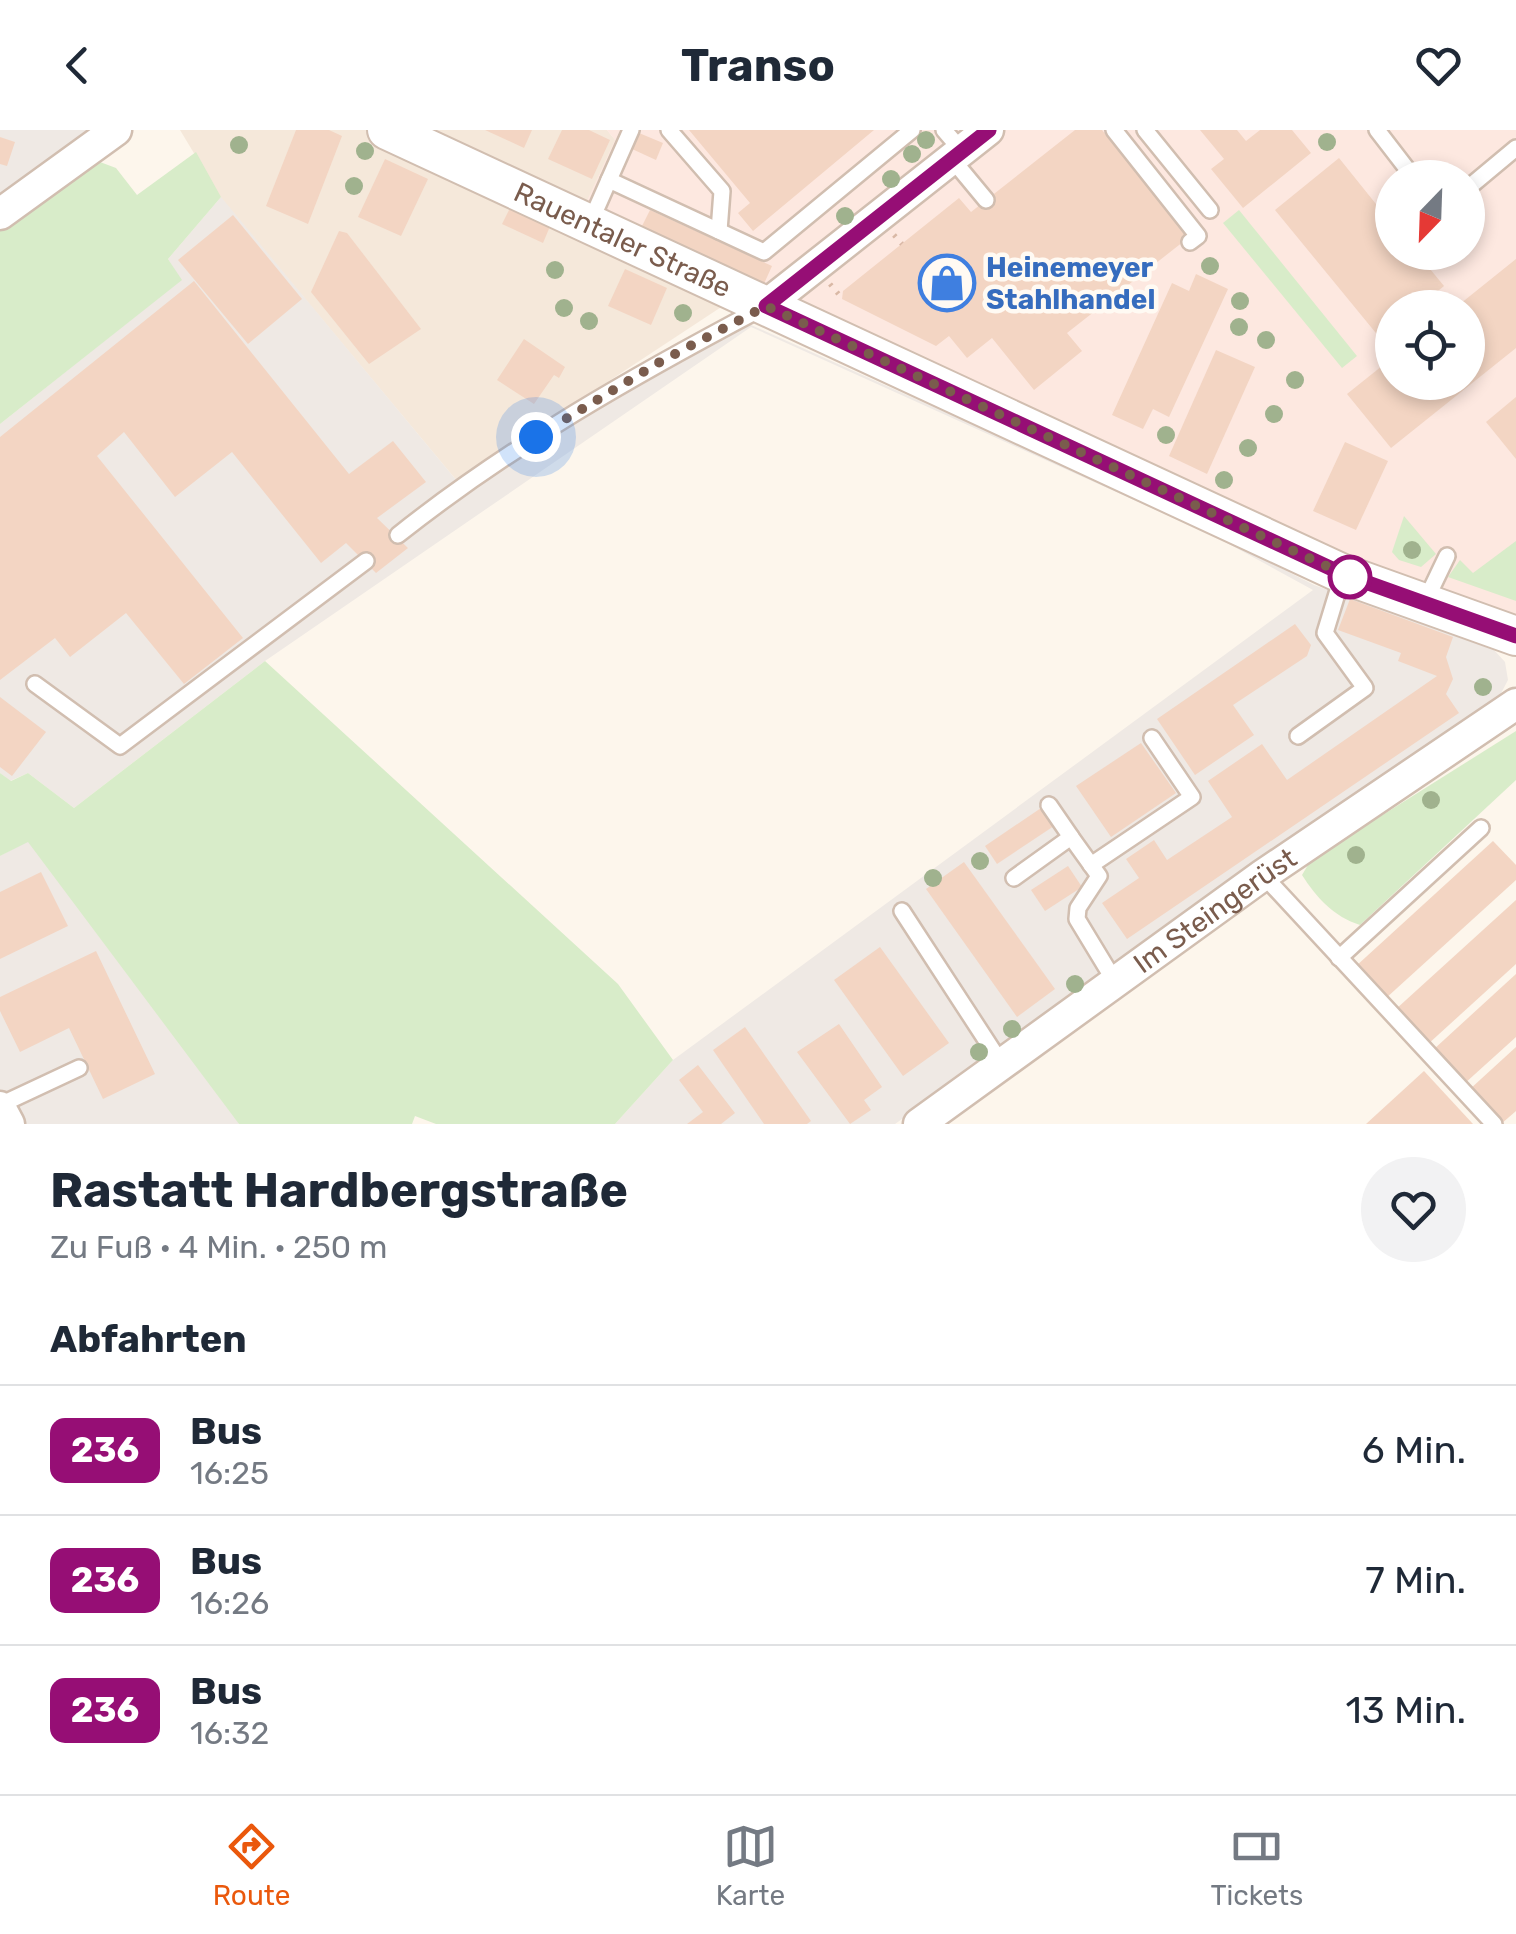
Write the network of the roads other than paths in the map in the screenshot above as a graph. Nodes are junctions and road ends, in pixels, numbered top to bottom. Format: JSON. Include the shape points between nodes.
{"nodes":[{"id":1,"x":116,"y":130,"type":"edge"},
{"id":2,"x":387,"y":130,"type":"edge"},
{"id":3,"x":631,"y":130,"type":"edge"},
{"id":4,"x":669,"y":130,"type":"edge"},
{"id":5,"x":912,"y":130,"type":"edge"},
{"id":6,"x":988,"y":130,"type":"edge"},
{"id":7,"x":1114,"y":130,"type":"edge"},
{"id":8,"x":1145,"y":130,"type":"edge"},
{"id":9,"x":1377,"y":130,"type":"edge"},
{"id":10,"x":953,"y":146,"type":"edge"},
{"id":11,"x":1516,"y":148,"type":"edge"},
{"id":12,"x":1400,"y":160,"type":"edge"},
{"id":13,"x":1485,"y":174,"type":"edge"},
{"id":14,"x":609,"y":180,"type":"junction"},
{"id":15,"x":986,"y":200,"type":"dead end"},
{"id":16,"x":1210,"y":210,"type":"dead end"},
{"id":17,"x":0,"y":214,"type":"edge"},
{"id":18,"x":590,"y":224,"type":"junction"},
{"id":19,"x":718,"y":231,"type":"junction"},
{"id":20,"x":1190,"y":242,"type":"dead end"},
{"id":21,"x":763,"y":316,"type":"junction"},
{"id":22,"x":398,"y":536,"type":"dead end"},
{"id":23,"x":1447,"y":556,"type":"dead end"},
{"id":24,"x":366,"y":560,"type":"dead end"},
{"id":25,"x":1343,"y":574,"type":"junction"},
{"id":26,"x":1424,"y":604,"type":"junction"},
{"id":27,"x":1516,"y":636,"type":"edge"},
{"id":28,"x":35,"y":684,"type":"dead end"},
{"id":29,"x":1516,"y":704,"type":"edge"},
{"id":30,"x":1298,"y":736,"type":"dead end"},
{"id":31,"x":1152,"y":738,"type":"dead end"},
{"id":32,"x":1049,"y":805,"type":"dead end"},
{"id":33,"x":1481,"y":828,"type":"dead end"},
{"id":34,"x":1072,"y":837,"type":"junction"},
{"id":35,"x":1091,"y":865,"type":"junction"},
{"id":36,"x":1263,"y":875,"type":"junction"},
{"id":37,"x":1014,"y":878,"type":"dead end"},
{"id":38,"x":902,"y":911,"type":"dead end"},
{"id":39,"x":1340,"y":958,"type":"junction"},
{"id":40,"x":1114,"y":980,"type":"junction"},
{"id":41,"x":1001,"y":1063,"type":"junction"},
{"id":42,"x":78,"y":1068,"type":"dead end"},
{"id":43,"x":0,"y":1106,"type":"edge"},
{"id":44,"x":8,"y":1124,"type":"edge"},
{"id":45,"x":919,"y":1124,"type":"edge"},
{"id":46,"x":1494,"y":1124,"type":"edge"}],
"edges":[{"from":1,"to":17,"type":"street"},
{"from":2,"to":18,"type":"street","name":"Rauentaler Straße"},
{"from":3,"to":14,"type":"lane"},
{"from":4,"to":19,"type":"lane","via":[[722,191]]},
{"from":5,"to":19,"type":"lane","via":[[764,252]]},
{"from":6,"to":10,"type":"street"},
{"from":7,"to":20,"type":"lane","via":[[1198,236]]},
{"from":8,"to":16,"type":"lane"},
{"from":9,"to":12,"type":"lane"},
{"from":10,"to":15,"type":"lane"},
{"from":10,"to":21,"type":"street"},
{"from":11,"to":13,"type":"lane"},
{"from":14,"to":18,"type":"lane"},
{"from":14,"to":19,"type":"lane"},
{"from":18,"to":21,"type":"street","name":"Rauentaler Straße"},
{"from":21,"to":22,"type":"lane","via":[[658,363],[475,474]]},
{"from":21,"to":25,"type":"street","name":"Rauentaler Straße"},
{"from":23,"to":26,"type":"lane"},
{"from":24,"to":28,"type":"lane","via":[[120,746]]},
{"from":25,"to":26,"type":"street","name":"Rauentaler Straße"},
{"from":25,"to":30,"type":"lane","via":[[1325,633],[1365,688]]},
{"from":26,"to":27,"type":"street","name":"Rauentaler Straße"},
{"from":29,"to":36,"type":"street","name":"Im Steingerüst"},
{"from":31,"to":35,"type":"lane","via":[[1192,796]]},
{"from":32,"to":34,"type":"lane"},
{"from":33,"to":39,"type":"lane"},
{"from":34,"to":35,"type":"lane"},
{"from":34,"to":37,"type":"lane"},
{"from":35,"to":40,"type":"lane","via":[[1099,876],[1077,920]]},
{"from":36,"to":39,"type":"lane"},
{"from":36,"to":40,"type":"street","name":"Im Steingerüst"},
{"from":38,"to":41,"type":"lane"},
{"from":39,"to":46,"type":"lane"},
{"from":40,"to":41,"type":"street","name":"Im Steingerüst"},
{"from":41,"to":45,"type":"street","name":"Im Steingerüst"},
{"from":42,"to":43,"type":"lane"},
{"from":43,"to":44,"type":"street"}]}
